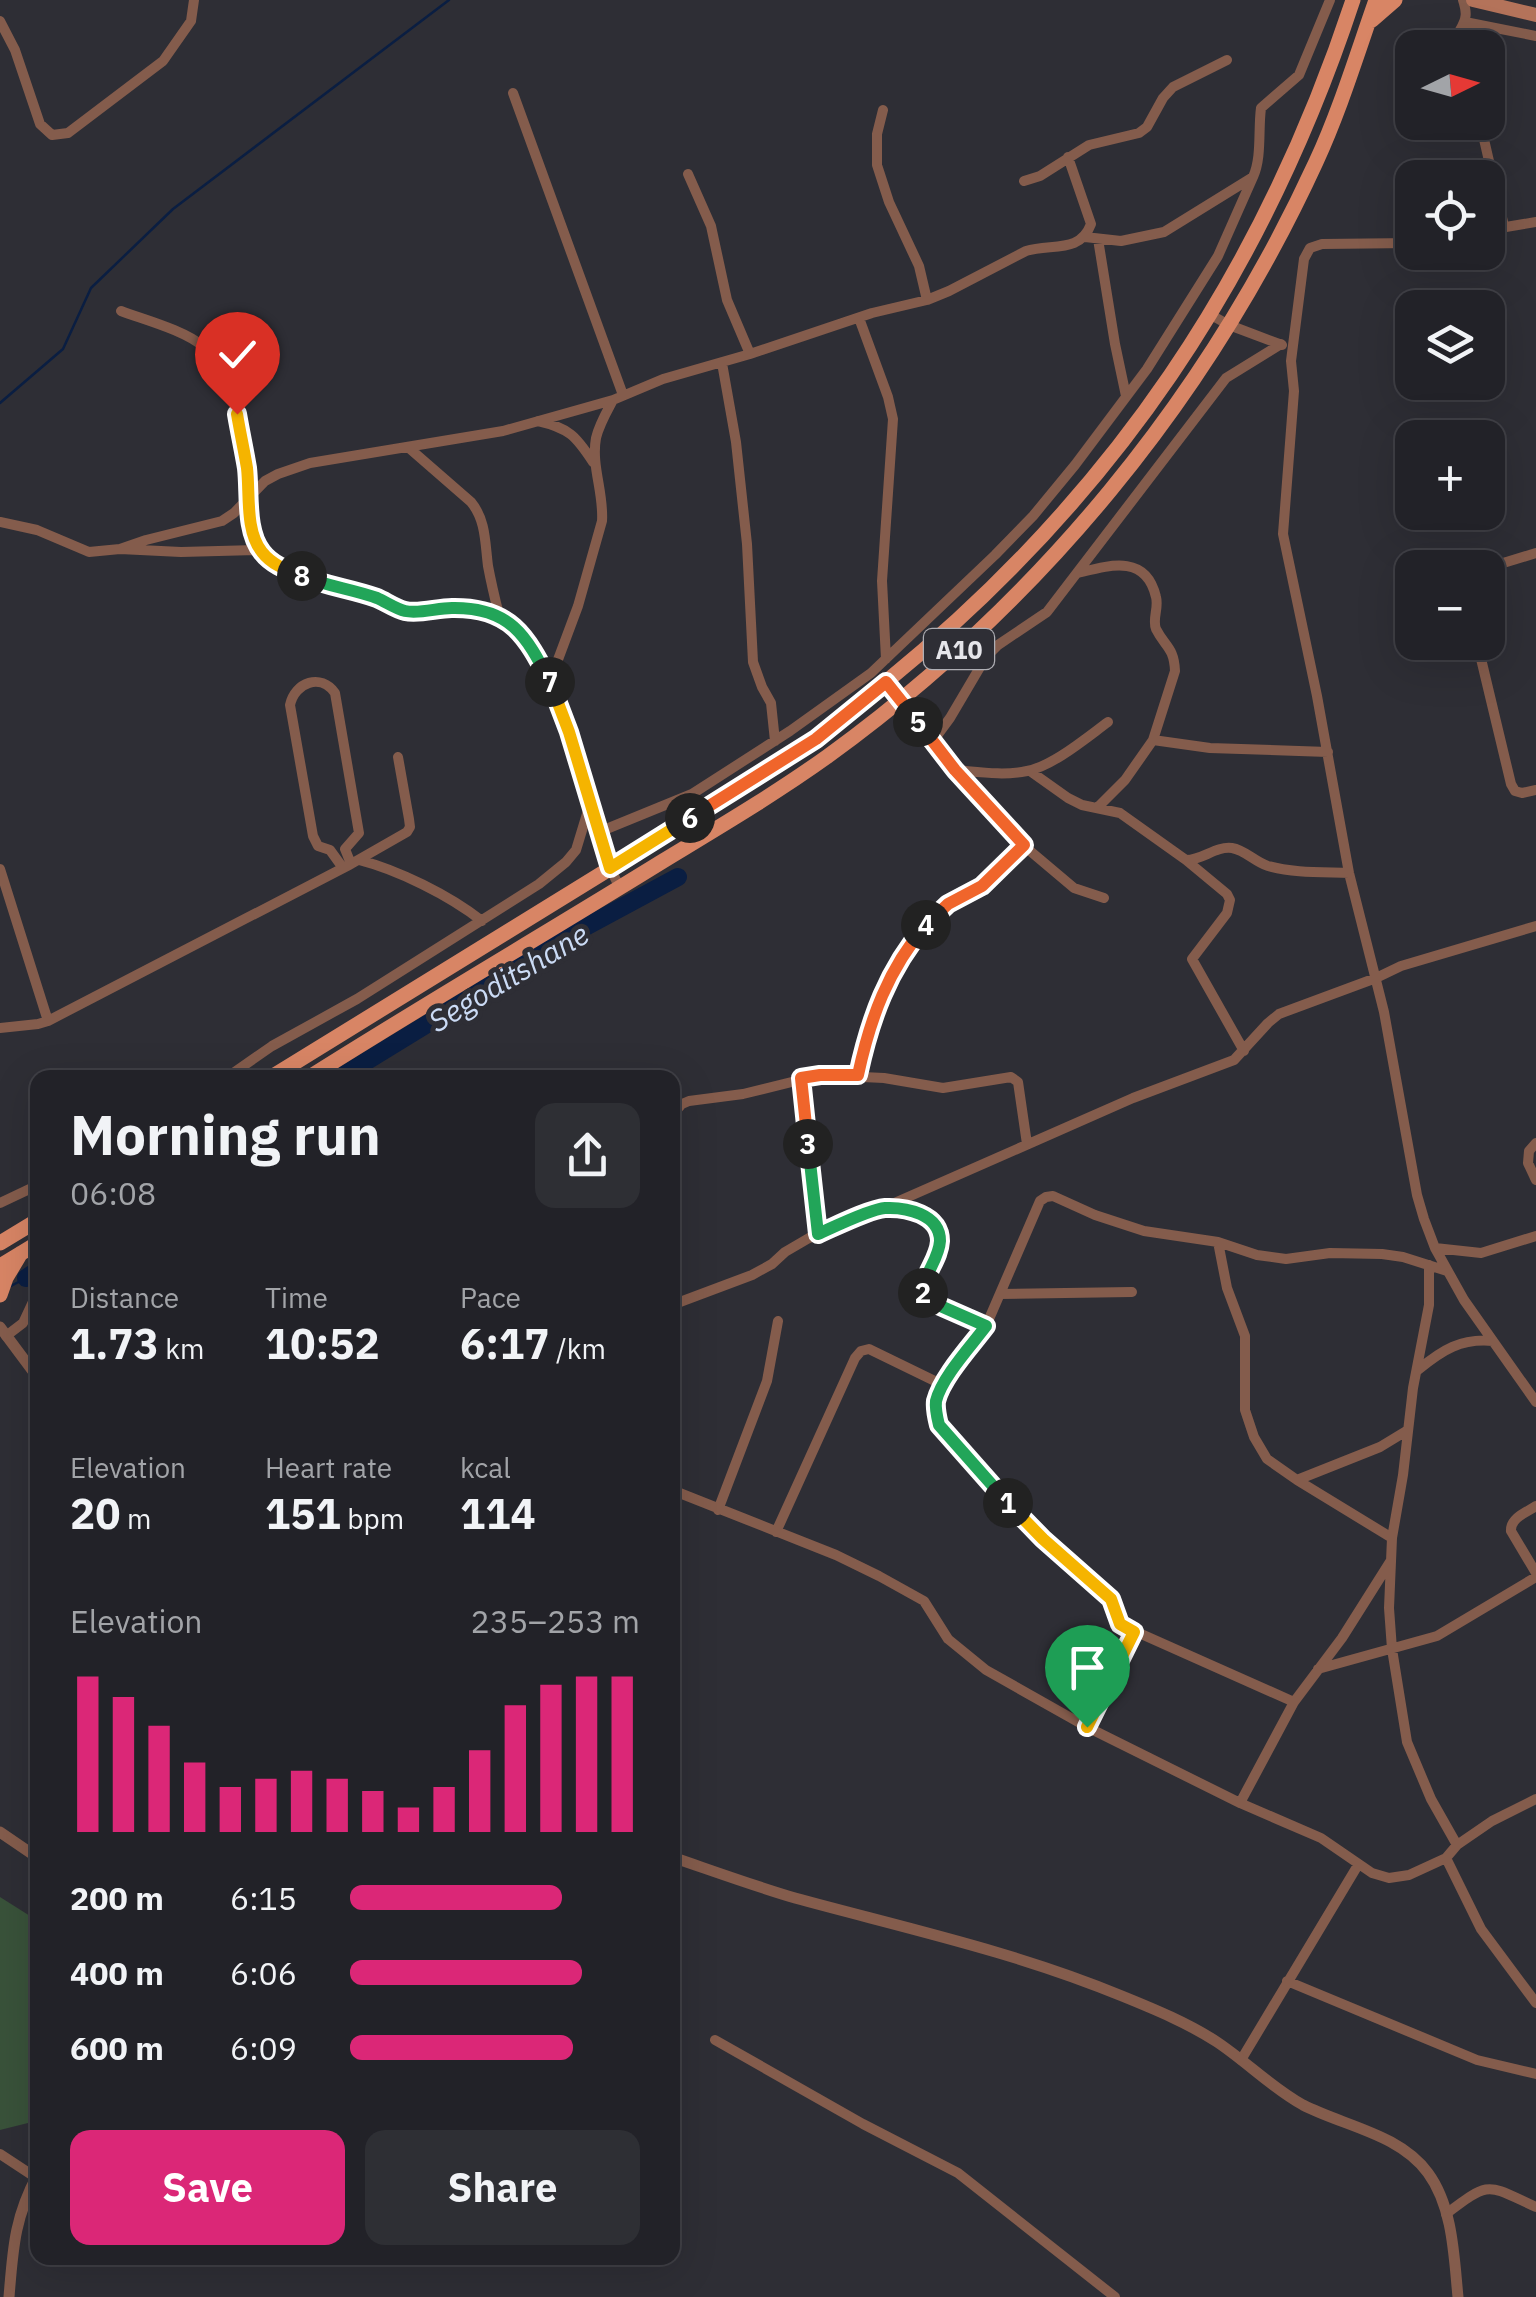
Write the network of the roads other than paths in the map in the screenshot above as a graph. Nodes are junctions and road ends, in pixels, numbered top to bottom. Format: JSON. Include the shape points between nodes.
{"nodes":[{"id":1,"x":194,"y":0,"type":"edge"},
{"id":2,"x":1330,"y":0,"type":"edge"},
{"id":3,"x":1354,"y":0,"type":"edge"},
{"id":4,"x":1376,"y":0,"type":"edge"},
{"id":5,"x":1395,"y":0,"type":"edge"},
{"id":6,"x":1463,"y":0,"type":"edge"},
{"id":7,"x":1472,"y":0,"type":"edge"},
{"id":8,"x":1536,"y":15,"type":"edge"},
{"id":9,"x":0,"y":21,"type":"edge"},
{"id":10,"x":1465,"y":22,"type":"junction"},
{"id":11,"x":1366,"y":27,"type":"junction"},
{"id":12,"x":1460,"y":30,"type":"edge"},
{"id":13,"x":1536,"y":36,"type":"edge"},
{"id":14,"x":1227,"y":60,"type":"dead end"},
{"id":15,"x":513,"y":93,"type":"dead end"},
{"id":16,"x":883,"y":110,"type":"dead end"},
{"id":17,"x":1068,"y":157,"type":"junction"},
{"id":18,"x":688,"y":174,"type":"dead end"},
{"id":19,"x":1252,"y":177,"type":"junction"},
{"id":20,"x":1024,"y":181,"type":"dead end"},
{"id":21,"x":1536,"y":222,"type":"edge"},
{"id":22,"x":1505,"y":226,"type":"edge"},
{"id":23,"x":1092,"y":238,"type":"junction"},
{"id":24,"x":1395,"y":243,"type":"edge"},
{"id":25,"x":926,"y":300,"type":"junction"},
{"id":26,"x":120,"y":311,"type":"dead end"},
{"id":27,"x":1211,"y":315,"type":"junction"},
{"id":28,"x":859,"y":318,"type":"junction"},
{"id":29,"x":1230,"y":325,"type":"junction"},
{"id":30,"x":1286,"y":346,"type":"junction"},
{"id":31,"x":750,"y":354,"type":"junction"},
{"id":32,"x":722,"y":363,"type":"junction"},
{"id":33,"x":1126,"y":396,"type":"junction"},
{"id":34,"x":618,"y":398,"type":"junction"},
{"id":35,"x":537,"y":420,"type":"junction"},
{"id":36,"x":409,"y":448,"type":"junction"},
{"id":37,"x":596,"y":466,"type":"junction"},
{"id":38,"x":248,"y":496,"type":"junction"},
{"id":39,"x":0,"y":522,"type":"edge"},
{"id":40,"x":120,"y":550,"type":"junction"},
{"id":41,"x":259,"y":550,"type":"junction"},
{"id":42,"x":1536,"y":553,"type":"edge"},
{"id":43,"x":1505,"y":562,"type":"edge"},
{"id":44,"x":1077,"y":573,"type":"junction"},
{"id":45,"x":499,"y":615,"type":"junction"},
{"id":46,"x":886,"y":659,"type":"junction"},
{"id":47,"x":1480,"y":660,"type":"edge"},
{"id":48,"x":550,"y":681,"type":"junction"},
{"id":49,"x":886,"y":682,"type":"junction"},
{"id":50,"x":902,"y":700,"type":"junction"},
{"id":51,"x":1108,"y":722,"type":"dead end"},
{"id":52,"x":1153,"y":740,"type":"junction"},
{"id":53,"x":775,"y":741,"type":"junction"},
{"id":54,"x":933,"y":741,"type":"junction"},
{"id":55,"x":1328,"y":752,"type":"junction"},
{"id":56,"x":398,"y":756,"type":"dead end"},
{"id":57,"x":955,"y":770,"type":"junction"},
{"id":58,"x":1030,"y":771,"type":"junction"},
{"id":59,"x":1536,"y":790,"type":"edge"},
{"id":60,"x":591,"y":803,"type":"junction"},
{"id":61,"x":1097,"y":808,"type":"junction"},
{"id":62,"x":676,"y":827,"type":"junction"},
{"id":63,"x":598,"y":832,"type":"junction"},
{"id":64,"x":1024,"y":845,"type":"junction"},
{"id":65,"x":687,"y":846,"type":"junction"},
{"id":66,"x":1186,"y":860,"type":"junction"},
{"id":67,"x":351,"y":864,"type":"junction"},
{"id":68,"x":610,"y":868,"type":"junction"},
{"id":69,"x":0,"y":869,"type":"edge"},
{"id":70,"x":1349,"y":873,"type":"junction"},
{"id":71,"x":620,"y":888,"type":"junction"},
{"id":72,"x":1104,"y":898,"type":"dead end"},
{"id":73,"x":482,"y":921,"type":"junction"},
{"id":74,"x":1536,"y":926,"type":"edge"},
{"id":75,"x":1376,"y":978,"type":"junction"},
{"id":76,"x":48,"y":1021,"type":"junction"},
{"id":77,"x":0,"y":1028,"type":"edge"},
{"id":78,"x":1244,"y":1051,"type":"junction"},
{"id":79,"x":238,"y":1070,"type":"edge"},
{"id":80,"x":283,"y":1070,"type":"edge"},
{"id":81,"x":321,"y":1070,"type":"edge"},
{"id":82,"x":858,"y":1075,"type":"junction"},
{"id":83,"x":801,"y":1078,"type":"junction"},
{"id":84,"x":680,"y":1106,"type":"edge"},
{"id":85,"x":1536,"y":1143,"type":"edge"},
{"id":86,"x":1027,"y":1144,"type":"junction"},
{"id":87,"x":1536,"y":1180,"type":"edge"},
{"id":88,"x":30,"y":1190,"type":"edge"},
{"id":89,"x":0,"y":1203,"type":"edge"},
{"id":90,"x":883,"y":1208,"type":"junction"},
{"id":91,"x":30,"y":1225,"type":"edge"},
{"id":92,"x":818,"y":1234,"type":"junction"},
{"id":93,"x":1536,"y":1236,"type":"edge"},
{"id":94,"x":1218,"y":1242,"type":"junction"},
{"id":95,"x":0,"y":1243,"type":"edge"},
{"id":96,"x":30,"y":1247,"type":"edge"},
{"id":97,"x":1435,"y":1248,"type":"junction"},
{"id":98,"x":20,"y":1253,"type":"junction"},
{"id":99,"x":1430,"y":1265,"type":"junction"},
{"id":100,"x":0,"y":1266,"type":"edge"},
{"id":101,"x":1448,"y":1272,"type":"junction"},
{"id":102,"x":1132,"y":1292,"type":"dead end"},
{"id":103,"x":0,"y":1294,"type":"edge"},
{"id":104,"x":1000,"y":1294,"type":"junction"},
{"id":105,"x":680,"y":1302,"type":"edge"},
{"id":106,"x":30,"y":1308,"type":"edge"},
{"id":107,"x":778,"y":1321,"type":"dead end"},
{"id":108,"x":986,"y":1326,"type":"junction"},
{"id":109,"x":3,"y":1331,"type":"edge"},
{"id":110,"x":1493,"y":1341,"type":"junction"},
{"id":111,"x":30,"y":1367,"type":"edge"},
{"id":112,"x":1416,"y":1371,"type":"junction"},
{"id":113,"x":943,"y":1385,"type":"junction"},
{"id":114,"x":1536,"y":1402,"type":"edge"},
{"id":115,"x":1408,"y":1430,"type":"junction"},
{"id":116,"x":1297,"y":1480,"type":"junction"},
{"id":117,"x":680,"y":1493,"type":"edge"},
{"id":118,"x":1536,"y":1506,"type":"edge"},
{"id":119,"x":718,"y":1510,"type":"junction"},
{"id":120,"x":776,"y":1532,"type":"junction"},
{"id":121,"x":1392,"y":1538,"type":"junction"},
{"id":122,"x":1391,"y":1560,"type":"junction"},
{"id":123,"x":1536,"y":1575,"type":"edge"},
{"id":124,"x":1134,"y":1632,"type":"junction"},
{"id":125,"x":1392,"y":1649,"type":"junction"},
{"id":126,"x":1318,"y":1669,"type":"junction"},
{"id":127,"x":1294,"y":1702,"type":"junction"},
{"id":128,"x":1087,"y":1727,"type":"junction"},
{"id":129,"x":1536,"y":1799,"type":"edge"},
{"id":130,"x":1240,"y":1803,"type":"junction"},
{"id":131,"x":0,"y":1832,"type":"edge"},
{"id":132,"x":1458,"y":1846,"type":"junction"},
{"id":133,"x":30,"y":1853,"type":"edge"},
{"id":134,"x":1446,"y":1858,"type":"junction"},
{"id":135,"x":680,"y":1860,"type":"edge"},
{"id":136,"x":1358,"y":1866,"type":"junction"},
{"id":137,"x":1287,"y":1981,"type":"junction"},
{"id":138,"x":1536,"y":2003,"type":"edge"},
{"id":139,"x":715,"y":2040,"type":"dead end"},
{"id":140,"x":1241,"y":2060,"type":"junction"},
{"id":141,"x":1536,"y":2074,"type":"edge"},
{"id":142,"x":0,"y":2154,"type":"edge"},
{"id":143,"x":30,"y":2172,"type":"edge"},
{"id":144,"x":30,"y":2191,"type":"edge"},
{"id":145,"x":1536,"y":2207,"type":"edge"},
{"id":146,"x":1446,"y":2214,"type":"junction"},
{"id":147,"x":9,"y":2297,"type":"edge"},
{"id":148,"x":1115,"y":2297,"type":"edge"},
{"id":149,"x":1458,"y":2297,"type":"edge"}],
"edges":[{"from":1,"to":9,"type":"street","via":[[191,21],[163,61],[61,135],[40,124]]},
{"from":2,"to":19,"type":"street","via":[[1299,74],[1261,108]]},
{"from":3,"to":27,"type":"main road","number":"A10","via":[[1285,171]]},
{"from":4,"to":11,"type":"main road","number":"A10"},
{"from":5,"to":11,"type":"main road"},
{"from":6,"to":10,"type":"street"},
{"from":7,"to":8,"type":"main road"},
{"from":10,"to":12,"type":"street"},
{"from":10,"to":13,"type":"street"},
{"from":11,"to":29,"type":"main road","number":"A10","via":[[1316,162]]},
{"from":14,"to":17,"type":"street","via":[[1174,87],[1139,133],[1098,141]]},
{"from":15,"to":34,"type":"street"},
{"from":16,"to":25,"type":"street","via":[[877,164]]},
{"from":17,"to":20,"type":"street"},
{"from":17,"to":23,"type":"street"},
{"from":18,"to":31,"type":"street","via":[[712,226],[728,300]]},
{"from":19,"to":23,"type":"street","via":[[1164,232],[1122,241]]},
{"from":19,"to":33,"type":"street","via":[[1218,256]]},
{"from":21,"to":22,"type":"street"},
{"from":23,"to":25,"type":"street","via":[[1026,251]]},
{"from":23,"to":33,"type":"street"},
{"from":24,"to":30,"type":"street","via":[[1310,248]]},
{"from":25,"to":28,"type":"street"},
{"from":26,"to":38,"type":"street","via":[[202,344],[225,370]]},
{"from":27,"to":29,"type":"street"},
{"from":27,"to":49,"type":"main road","number":"A10","via":[[1138,424],[1062,516],[959,621]]},
{"from":28,"to":31,"type":"street"},
{"from":28,"to":46,"type":"street","via":[[893,419],[882,581]]},
{"from":29,"to":30,"type":"street"},
{"from":29,"to":50,"type":"main road","number":"A10","via":[[1077,532]]},
{"from":30,"to":44,"type":"street","via":[[1226,378]]},
{"from":30,"to":55,"type":"street","via":[[1294,390],[1283,534]]},
{"from":31,"to":32,"type":"street"},
{"from":32,"to":34,"type":"street"},
{"from":32,"to":53,"type":"street","via":[[747,544],[752,662],[772,704]]},
{"from":33,"to":46,"type":"street","via":[[1033,516]]},
{"from":34,"to":35,"type":"street"},
{"from":34,"to":37,"type":"street","via":[[598,429]]},
{"from":35,"to":36,"type":"street"},
{"from":35,"to":37,"type":"street","via":[[568,430]]},
{"from":36,"to":38,"type":"street","via":[[310,463],[278,474]]},
{"from":36,"to":45,"type":"street","via":[[478,511]]},
{"from":37,"to":48,"type":"street","via":[[602,521]]},
{"from":38,"to":40,"type":"street","via":[[222,521]]},
{"from":38,"to":41,"type":"street"},
{"from":39,"to":40,"type":"street","via":[[89,552]]},
{"from":40,"to":41,"type":"street"},
{"from":41,"to":45,"type":"street","via":[[281,568],[405,611],[472,608]]},
{"from":42,"to":43,"type":"street"},
{"from":44,"to":52,"type":"street","via":[[1122,564],[1145,575],[1154,592],[1156,628],[1175,671]]},
{"from":44,"to":54,"type":"street","via":[[1047,612],[986,657]]},
{"from":45,"to":48,"type":"street","via":[[528,643]]},
{"from":46,"to":53,"type":"street"},
{"from":47,"to":59,"type":"street","via":[[1511,784],[1522,793]]},
{"from":48,"to":60,"type":"street"},
{"from":49,"to":50,"type":"street"},
{"from":49,"to":62,"type":"main road","number":"A10","via":[[816,739]]},
{"from":50,"to":54,"type":"street"},
{"from":50,"to":65,"type":"main road","number":"A10","via":[[795,779]]},
{"from":51,"to":58,"type":"street"},
{"from":52,"to":55,"type":"street"},
{"from":52,"to":61,"type":"street"},
{"from":53,"to":63,"type":"street","via":[[692,794]]},
{"from":54,"to":57,"type":"street"},
{"from":55,"to":70,"type":"street"},
{"from":56,"to":67,"type":"street","via":[[410,827]]},
{"from":57,"to":58,"type":"street"},
{"from":57,"to":64,"type":"street"},
{"from":58,"to":61,"type":"street","via":[[1068,798]]},
{"from":60,"to":63,"type":"street"},
{"from":60,"to":73,"type":"street","via":[[573,854]]},
{"from":61,"to":66,"type":"street","via":[[1120,813]]},
{"from":62,"to":65,"type":"main road"},
{"from":62,"to":68,"type":"main road","number":"A10"},
{"from":63,"to":68,"type":"street"},
{"from":64,"to":72,"type":"street","via":[[1074,888]]},
{"from":64,"to":82,"type":"street","via":[[982,886],[936,912],[904,952],[870,1024]]},
{"from":65,"to":71,"type":"main road","number":"A10"},
{"from":66,"to":70,"type":"street","via":[[1226,848],[1281,869]]},
{"from":66,"to":78,"type":"street","via":[[1230,900],[1192,959]]},
{"from":67,"to":67,"type":"street","via":[[345,849],[359,833],[336,693],[306,683],[290,705],[312,836]]},
{"from":67,"to":73,"type":"street","via":[[395,872]]},
{"from":67,"to":76,"type":"street"},
{"from":68,"to":71,"type":"street"},
{"from":68,"to":80,"type":"main road","number":"A10"},
{"from":69,"to":76,"type":"street"},
{"from":70,"to":75,"type":"street"},
{"from":71,"to":81,"type":"main road","number":"A10"},
{"from":73,"to":79,"type":"street"},
{"from":74,"to":75,"type":"street"},
{"from":75,"to":78,"type":"street","via":[[1279,1014]]},
{"from":75,"to":97,"type":"street","via":[[1417,1195]]},
{"from":76,"to":77,"type":"street"},
{"from":78,"to":86,"type":"street"},
{"from":82,"to":83,"type":"street"},
{"from":82,"to":86,"type":"street","via":[[943,1088],[1016,1079]]},
{"from":83,"to":84,"type":"street"},
{"from":83,"to":92,"type":"street"},
{"from":85,"to":87,"type":"street","via":[[1528,1162]]},
{"from":86,"to":90,"type":"street"},
{"from":88,"to":89,"type":"street"},
{"from":90,"to":92,"type":"street"},
{"from":90,"to":108,"type":"street","via":[[932,1221],[940,1242],[923,1293]]},
{"from":91,"to":95,"type":"main road"},
{"from":92,"to":105,"type":"street","via":[[752,1276]]},
{"from":93,"to":97,"type":"street","via":[[1481,1252]]},
{"from":94,"to":99,"type":"street","via":[[1286,1259],[1382,1254]]},
{"from":94,"to":104,"type":"street","via":[[1144,1231],[1046,1197]]},
{"from":94,"to":116,"type":"street","via":[[1226,1288],[1245,1336],[1248,1424],[1267,1459]]},
{"from":96,"to":98,"type":"main road"},
{"from":97,"to":101,"type":"street"},
{"from":98,"to":100,"type":"main road"},
{"from":98,"to":103,"type":"main road"},
{"from":99,"to":101,"type":"street"},
{"from":99,"to":112,"type":"street"},
{"from":101,"to":110,"type":"street"},
{"from":102,"to":104,"type":"street"},
{"from":104,"to":108,"type":"street"},
{"from":106,"to":109,"type":"street","via":[[23,1322]]},
{"from":107,"to":119,"type":"street","via":[[768,1381]]},
{"from":108,"to":113,"type":"street"},
{"from":109,"to":111,"type":"street"},
{"from":110,"to":112,"type":"street","via":[[1451,1346]]},
{"from":110,"to":114,"type":"street"},
{"from":112,"to":115,"type":"street"},
{"from":113,"to":120,"type":"street","via":[[870,1349],[861,1351]]},
{"from":113,"to":124,"type":"street","via":[[936,1400],[939,1425],[1043,1539],[1111,1599],[1120,1624]]},
{"from":115,"to":116,"type":"street"},
{"from":115,"to":121,"type":"street"},
{"from":116,"to":121,"type":"street"},
{"from":117,"to":119,"type":"street"},
{"from":118,"to":123,"type":"street","via":[[1510,1526]]},
{"from":119,"to":120,"type":"street"},
{"from":120,"to":128,"type":"street","via":[[924,1601],[957,1648]]},
{"from":121,"to":122,"type":"street"},
{"from":122,"to":125,"type":"street"},
{"from":122,"to":126,"type":"street"},
{"from":123,"to":125,"type":"street","via":[[1450,1631]]},
{"from":124,"to":127,"type":"street"},
{"from":124,"to":128,"type":"street"},
{"from":125,"to":126,"type":"street"},
{"from":125,"to":132,"type":"street","via":[[1408,1742]]},
{"from":126,"to":127,"type":"street"},
{"from":127,"to":130,"type":"street"},
{"from":128,"to":130,"type":"street"},
{"from":129,"to":132,"type":"street"},
{"from":130,"to":136,"type":"street","via":[[1321,1838]]},
{"from":131,"to":133,"type":"street"},
{"from":132,"to":134,"type":"street"},
{"from":134,"to":136,"type":"street","via":[[1389,1878]]},
{"from":134,"to":138,"type":"street","via":[[1481,1928]]},
{"from":135,"to":140,"type":"street","via":[[1060,1972],[1186,2024]]},
{"from":136,"to":137,"type":"street"},
{"from":137,"to":140,"type":"street"},
{"from":137,"to":141,"type":"street","via":[[1477,2060]]},
{"from":139,"to":148,"type":"street","via":[[958,2173]]},
{"from":140,"to":146,"type":"street","via":[[1299,2102],[1408,2152],[1430,2175]]},
{"from":142,"to":143,"type":"street"},
{"from":144,"to":147,"type":"street","via":[[16,2225]]},
{"from":145,"to":146,"type":"street","via":[[1491,2188]]},
{"from":146,"to":149,"type":"street"}]}
